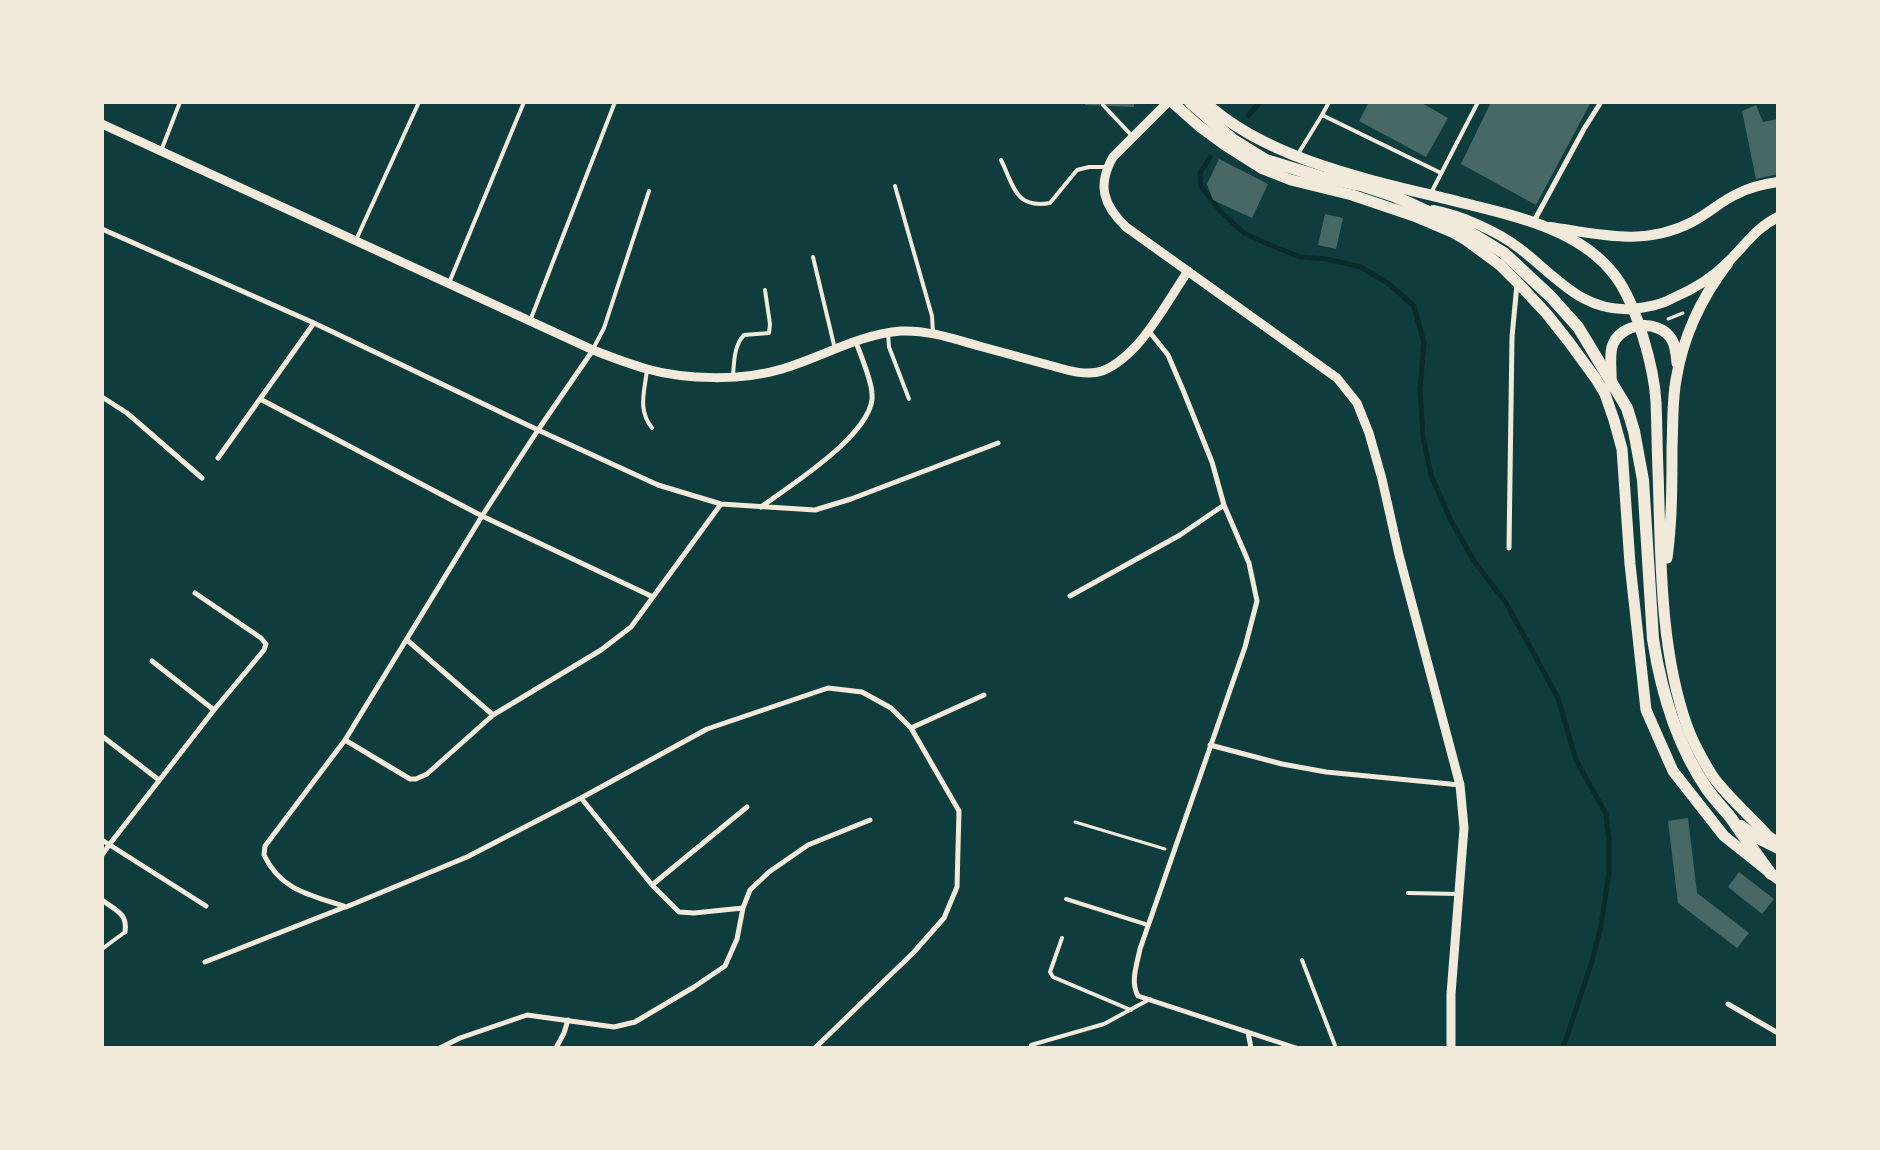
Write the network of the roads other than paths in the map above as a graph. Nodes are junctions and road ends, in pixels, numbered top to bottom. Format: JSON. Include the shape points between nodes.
{"nodes":[{"id":1,"x":180,"y":102,"type":"edge"},
{"id":2,"x":419,"y":102,"type":"edge"},
{"id":3,"x":524,"y":102,"type":"edge"},
{"id":4,"x":616,"y":102,"type":"edge"},
{"id":5,"x":1168,"y":102,"type":"edge"},
{"id":6,"x":1172,"y":102,"type":"edge"},
{"id":7,"x":1190,"y":102,"type":"edge"},
{"id":8,"x":1205,"y":102,"type":"edge"},
{"id":9,"x":1329,"y":102,"type":"edge"},
{"id":10,"x":1478,"y":102,"type":"edge"},
{"id":11,"x":1601,"y":102,"type":"edge"},
{"id":12,"x":1103,"y":106,"type":"dead end"},
{"id":13,"x":1322,"y":114,"type":"junction"},
{"id":14,"x":102,"y":124,"type":"edge"},
{"id":15,"x":1133,"y":137,"type":"junction"},
{"id":16,"x":161,"y":151,"type":"junction"},
{"id":17,"x":1297,"y":156,"type":"junction"},
{"id":18,"x":1001,"y":160,"type":"dead end"},
{"id":19,"x":1107,"y":167,"type":"junction"},
{"id":20,"x":1441,"y":173,"type":"junction"},
{"id":21,"x":1778,"y":182,"type":"edge"},
{"id":22,"x":895,"y":186,"type":"dead end"},
{"id":23,"x":649,"y":191,"type":"dead end"},
{"id":24,"x":1352,"y":195,"type":"junction"},
{"id":25,"x":1430,"y":195,"type":"junction"},
{"id":26,"x":1778,"y":217,"type":"edge"},
{"id":27,"x":1537,"y":224,"type":"junction"},
{"id":28,"x":102,"y":229,"type":"edge"},
{"id":29,"x":356,"y":240,"type":"junction"},
{"id":30,"x":814,"y":257,"type":"dead end"},
{"id":31,"x":1728,"y":263,"type":"junction"},
{"id":32,"x":1188,"y":271,"type":"junction"},
{"id":33,"x":1517,"y":282,"type":"junction"},
{"id":34,"x":449,"y":283,"type":"junction"},
{"id":35,"x":765,"y":290,"type":"dead end"},
{"id":36,"x":530,"y":321,"type":"junction"},
{"id":37,"x":314,"y":323,"type":"junction"},
{"id":38,"x":1148,"y":330,"type":"junction"},
{"id":39,"x":888,"y":333,"type":"junction"},
{"id":40,"x":933,"y":333,"type":"junction"},
{"id":41,"x":856,"y":342,"type":"junction"},
{"id":42,"x":593,"y":350,"type":"junction"},
{"id":43,"x":835,"y":350,"type":"junction"},
{"id":44,"x":647,"y":369,"type":"junction"},
{"id":45,"x":1678,"y":372,"type":"junction"},
{"id":46,"x":733,"y":376,"type":"junction"},
{"id":47,"x":102,"y":397,"type":"edge"},
{"id":48,"x":260,"y":399,"type":"junction"},
{"id":49,"x":909,"y":399,"type":"dead end"},
{"id":50,"x":1611,"y":411,"type":"junction"},
{"id":51,"x":652,"y":428,"type":"dead end"},
{"id":52,"x":538,"y":430,"type":"junction"},
{"id":53,"x":998,"y":443,"type":"dead end"},
{"id":54,"x":218,"y":458,"type":"dead end"},
{"id":55,"x":202,"y":478,"type":"dead end"},
{"id":56,"x":720,"y":504,"type":"junction"},
{"id":57,"x":1224,"y":505,"type":"junction"},
{"id":58,"x":760,"y":507,"type":"junction"},
{"id":59,"x":482,"y":516,"type":"junction"},
{"id":60,"x":1509,"y":548,"type":"dead end"},
{"id":61,"x":1663,"y":587,"type":"junction"},
{"id":62,"x":195,"y":593,"type":"dead end"},
{"id":63,"x":1070,"y":596,"type":"dead end"},
{"id":64,"x":653,"y":597,"type":"junction"},
{"id":65,"x":407,"y":640,"type":"junction"},
{"id":66,"x":152,"y":661,"type":"dead end"},
{"id":67,"x":984,"y":695,"type":"dead end"},
{"id":68,"x":214,"y":710,"type":"junction"},
{"id":69,"x":493,"y":716,"type":"junction"},
{"id":70,"x":911,"y":728,"type":"junction"},
{"id":71,"x":102,"y":736,"type":"edge"},
{"id":72,"x":345,"y":740,"type":"junction"},
{"id":73,"x":1210,"y":746,"type":"junction"},
{"id":74,"x":160,"y":780,"type":"junction"},
{"id":75,"x":1460,"y":785,"type":"junction"},
{"id":76,"x":581,"y":798,"type":"junction"},
{"id":77,"x":747,"y":807,"type":"dead end"},
{"id":78,"x":1729,"y":817,"type":"junction"},
{"id":79,"x":870,"y":820,"type":"dead end"},
{"id":80,"x":102,"y":840,"type":"edge"},
{"id":81,"x":1778,"y":843,"type":"edge"},
{"id":82,"x":109,"y":845,"type":"junction"},
{"id":83,"x":1778,"y":848,"type":"edge"},
{"id":84,"x":102,"y":855,"type":"edge"},
{"id":85,"x":1774,"y":876,"type":"edge"},
{"id":86,"x":652,"y":885,"type":"junction"},
{"id":87,"x":1408,"y":893,"type":"dead end"},
{"id":88,"x":1459,"y":894,"type":"junction"},
{"id":89,"x":1066,"y":899,"type":"dead end"},
{"id":90,"x":105,"y":902,"type":"edge"},
{"id":91,"x":206,"y":906,"type":"dead end"},
{"id":92,"x":346,"y":907,"type":"junction"},
{"id":93,"x":102,"y":908,"type":"edge"},
{"id":94,"x":744,"y":908,"type":"junction"},
{"id":95,"x":1148,"y":925,"type":"junction"},
{"id":96,"x":125,"y":932,"type":"joint"},
{"id":97,"x":1062,"y":938,"type":"dead end"},
{"id":98,"x":102,"y":949,"type":"edge"},
{"id":99,"x":1302,"y":960,"type":"dead end"},
{"id":100,"x":205,"y":962,"type":"dead end"},
{"id":101,"x":1150,"y":999,"type":"junction"},
{"id":102,"x":1728,"y":1004,"type":"dead end"},
{"id":103,"x":1131,"y":1010,"type":"junction"},
{"id":104,"x":568,"y":1020,"type":"junction"},
{"id":105,"x":1248,"y":1032,"type":"junction"},
{"id":106,"x":1778,"y":1033,"type":"edge"},
{"id":107,"x":1031,"y":1045,"type":"dead end"},
{"id":108,"x":440,"y":1048,"type":"edge"},
{"id":109,"x":556,"y":1048,"type":"edge"},
{"id":110,"x":815,"y":1048,"type":"edge"},
{"id":111,"x":1251,"y":1048,"type":"edge"},
{"id":112,"x":1296,"y":1048,"type":"edge"},
{"id":113,"x":1336,"y":1048,"type":"edge"},
{"id":114,"x":1451,"y":1048,"type":"edge"}],
"edges":[{"from":1,"to":16,"type":"lane"},
{"from":2,"to":29,"type":"lane"},
{"from":3,"to":34,"type":"lane"},
{"from":4,"to":36,"type":"lane"},
{"from":5,"to":15,"type":"street"},
{"from":6,"to":24,"type":"main road","via":[[1218,141],[1263,169],[1302,183]]},
{"from":7,"to":78,"type":"highway","via":[[1232,139],[1266,160],[1394,196],[1463,228],[1504,253],[1578,327],[1627,408],[1634,432],[1643,480],[1653,640],[1667,705],[1692,766]]},
{"from":8,"to":17,"type":"main road","via":[[1220,116],[1263,142]]},
{"from":9,"to":13,"type":"lane"},
{"from":10,"to":20,"type":"lane"},
{"from":11,"to":27,"type":"street","via":[[1584,129]]},
{"from":12,"to":15,"type":"lane"},
{"from":13,"to":17,"type":"lane"},
{"from":13,"to":20,"type":"lane"},
{"from":14,"to":16,"type":"street"},
{"from":15,"to":19,"type":"street"},
{"from":16,"to":29,"type":"street"},
{"from":17,"to":25,"type":"main road"},
{"from":18,"to":19,"type":"lane","via":[[1020,199],[1030,204],[1050,203],[1077,170]]},
{"from":19,"to":32,"type":"street","via":[[1103,189],[1115,216]]},
{"from":20,"to":25,"type":"lane"},
{"from":21,"to":27,"type":"main road","via":[[1736,194],[1693,222],[1672,232],[1646,238],[1601,235]]},
{"from":22,"to":40,"type":"lane","via":[[932,316]]},
{"from":23,"to":42,"type":"lane","via":[[604,328]]},
{"from":24,"to":31,"type":"main road","via":[[1441,211],[1466,220],[1518,246],[1558,282],[1596,305],[1622,309],[1648,307],[1674,298]]},
{"from":24,"to":33,"type":"main road","via":[[1454,233],[1484,252]]},
{"from":25,"to":27,"type":"main road"},
{"from":26,"to":31,"type":"main road","via":[[1746,240]]},
{"from":27,"to":61,"type":"main road","via":[[1575,241],[1616,276],[1629,298],[1644,339],[1656,399]]},
{"from":28,"to":37,"type":"street"},
{"from":29,"to":34,"type":"street"},
{"from":30,"to":43,"type":"lane"},
{"from":31,"to":45,"type":"main road","via":[[1696,312]]},
{"from":32,"to":38,"type":"street"},
{"from":32,"to":75,"type":"street","via":[[1337,378],[1357,404],[1382,479]]},
{"from":33,"to":50,"type":"main road","via":[[1546,313],[1596,379]]},
{"from":33,"to":60,"type":"street","via":[[1512,337]]},
{"from":34,"to":36,"type":"street"},
{"from":35,"to":46,"type":"lane","via":[[769,333],[744,335],[740,339]]},
{"from":36,"to":42,"type":"street"},
{"from":37,"to":48,"type":"street"},
{"from":37,"to":52,"type":"street"},
{"from":38,"to":40,"type":"street","via":[[1115,364],[1084,374]]},
{"from":38,"to":57,"type":"street","via":[[1168,355],[1212,462]]},
{"from":39,"to":40,"type":"street"},
{"from":39,"to":41,"type":"street"},
{"from":39,"to":49,"type":"lane","via":[[889,347]]},
{"from":41,"to":43,"type":"street"},
{"from":41,"to":58,"type":"street","via":[[872,392],[872,403],[867,413],[843,445]]},
{"from":42,"to":44,"type":"street"},
{"from":42,"to":52,"type":"street"},
{"from":43,"to":46,"type":"street","via":[[782,369]]},
{"from":44,"to":46,"type":"street","via":[[696,376]]},
{"from":44,"to":51,"type":"lane","via":[[642,410]]},
{"from":45,"to":50,"type":"main road","via":[[1676,349],[1671,338],[1659,329],[1628,327],[1619,334],[1612,347]]},
{"from":45,"to":61,"type":"main road","via":[[1673,420],[1671,529]]},
{"from":47,"to":55,"type":"street","via":[[126,413]]},
{"from":48,"to":54,"type":"street"},
{"from":48,"to":59,"type":"street"},
{"from":50,"to":85,"type":"main road","via":[[1623,457],[1630,564],[1646,710],[1673,771],[1724,836]]},
{"from":52,"to":56,"type":"street","via":[[658,485]]},
{"from":52,"to":59,"type":"street"},
{"from":53,"to":58,"type":"street","via":[[815,510]]},
{"from":56,"to":58,"type":"street"},
{"from":56,"to":64,"type":"street"},
{"from":57,"to":63,"type":"street","via":[[1180,535]]},
{"from":57,"to":73,"type":"street","via":[[1249,563],[1258,601]]},
{"from":59,"to":64,"type":"street"},
{"from":59,"to":65,"type":"street"},
{"from":61,"to":81,"type":"main road","via":[[1669,655],[1687,728],[1714,778]]},
{"from":62,"to":68,"type":"street","via":[[266,644]]},
{"from":64,"to":69,"type":"street","via":[[631,627],[601,650]]},
{"from":65,"to":69,"type":"street"},
{"from":65,"to":72,"type":"street"},
{"from":66,"to":68,"type":"street"},
{"from":67,"to":70,"type":"street"},
{"from":68,"to":74,"type":"street"},
{"from":69,"to":72,"type":"street","via":[[427,774],[410,780]]},
{"from":70,"to":76,"type":"street","via":[[891,708],[862,692],[828,688],[707,729]]},
{"from":70,"to":110,"type":"street","via":[[959,811],[957,888],[944,918],[914,952]]},
{"from":71,"to":74,"type":"street"},
{"from":72,"to":92,"type":"street","via":[[265,846],[264,855],[276,876],[291,888]]},
{"from":73,"to":75,"type":"street","via":[[1326,772]]},
{"from":73,"to":95,"type":"street"},
{"from":74,"to":82,"type":"street"},
{"from":75,"to":88,"type":"street","via":[[1464,828]]},
{"from":76,"to":86,"type":"street"},
{"from":76,"to":92,"type":"street","via":[[467,857]]},
{"from":77,"to":86,"type":"street"},
{"from":78,"to":83,"type":"highway"},
{"from":78,"to":85,"type":"highway"},
{"from":79,"to":94,"type":"street","via":[[808,845],[768,872],[750,890]]},
{"from":80,"to":82,"type":"street"},
{"from":82,"to":84,"type":"street"},
{"from":82,"to":91,"type":"street"},
{"from":86,"to":94,"type":"street","via":[[679,912]]},
{"from":87,"to":88,"type":"lane"},
{"from":88,"to":114,"type":"street"},
{"from":89,"to":95,"type":"lane"},
{"from":90,"to":93,"type":"lane"},
{"from":90,"to":96,"type":"street","via":[[124,916]]},
{"from":92,"to":100,"type":"street"},
{"from":94,"to":104,"type":"street","via":[[737,939],[725,966],[694,987],[635,1022],[614,1027]]},
{"from":95,"to":101,"type":"street","via":[[1140,949],[1134,989],[1138,996]]},
{"from":96,"to":98,"type":"lane"},
{"from":97,"to":103,"type":"lane","via":[[1050,972],[1053,977]]},
{"from":99,"to":113,"type":"lane"},
{"from":101,"to":103,"type":"lane"},
{"from":101,"to":105,"type":"street"},
{"from":102,"to":106,"type":"street"},
{"from":103,"to":107,"type":"lane","via":[[1104,1024]]},
{"from":104,"to":108,"type":"street","via":[[527,1015]]},
{"from":104,"to":109,"type":"street"},
{"from":105,"to":111,"type":"street"},
{"from":105,"to":112,"type":"street"}]}
